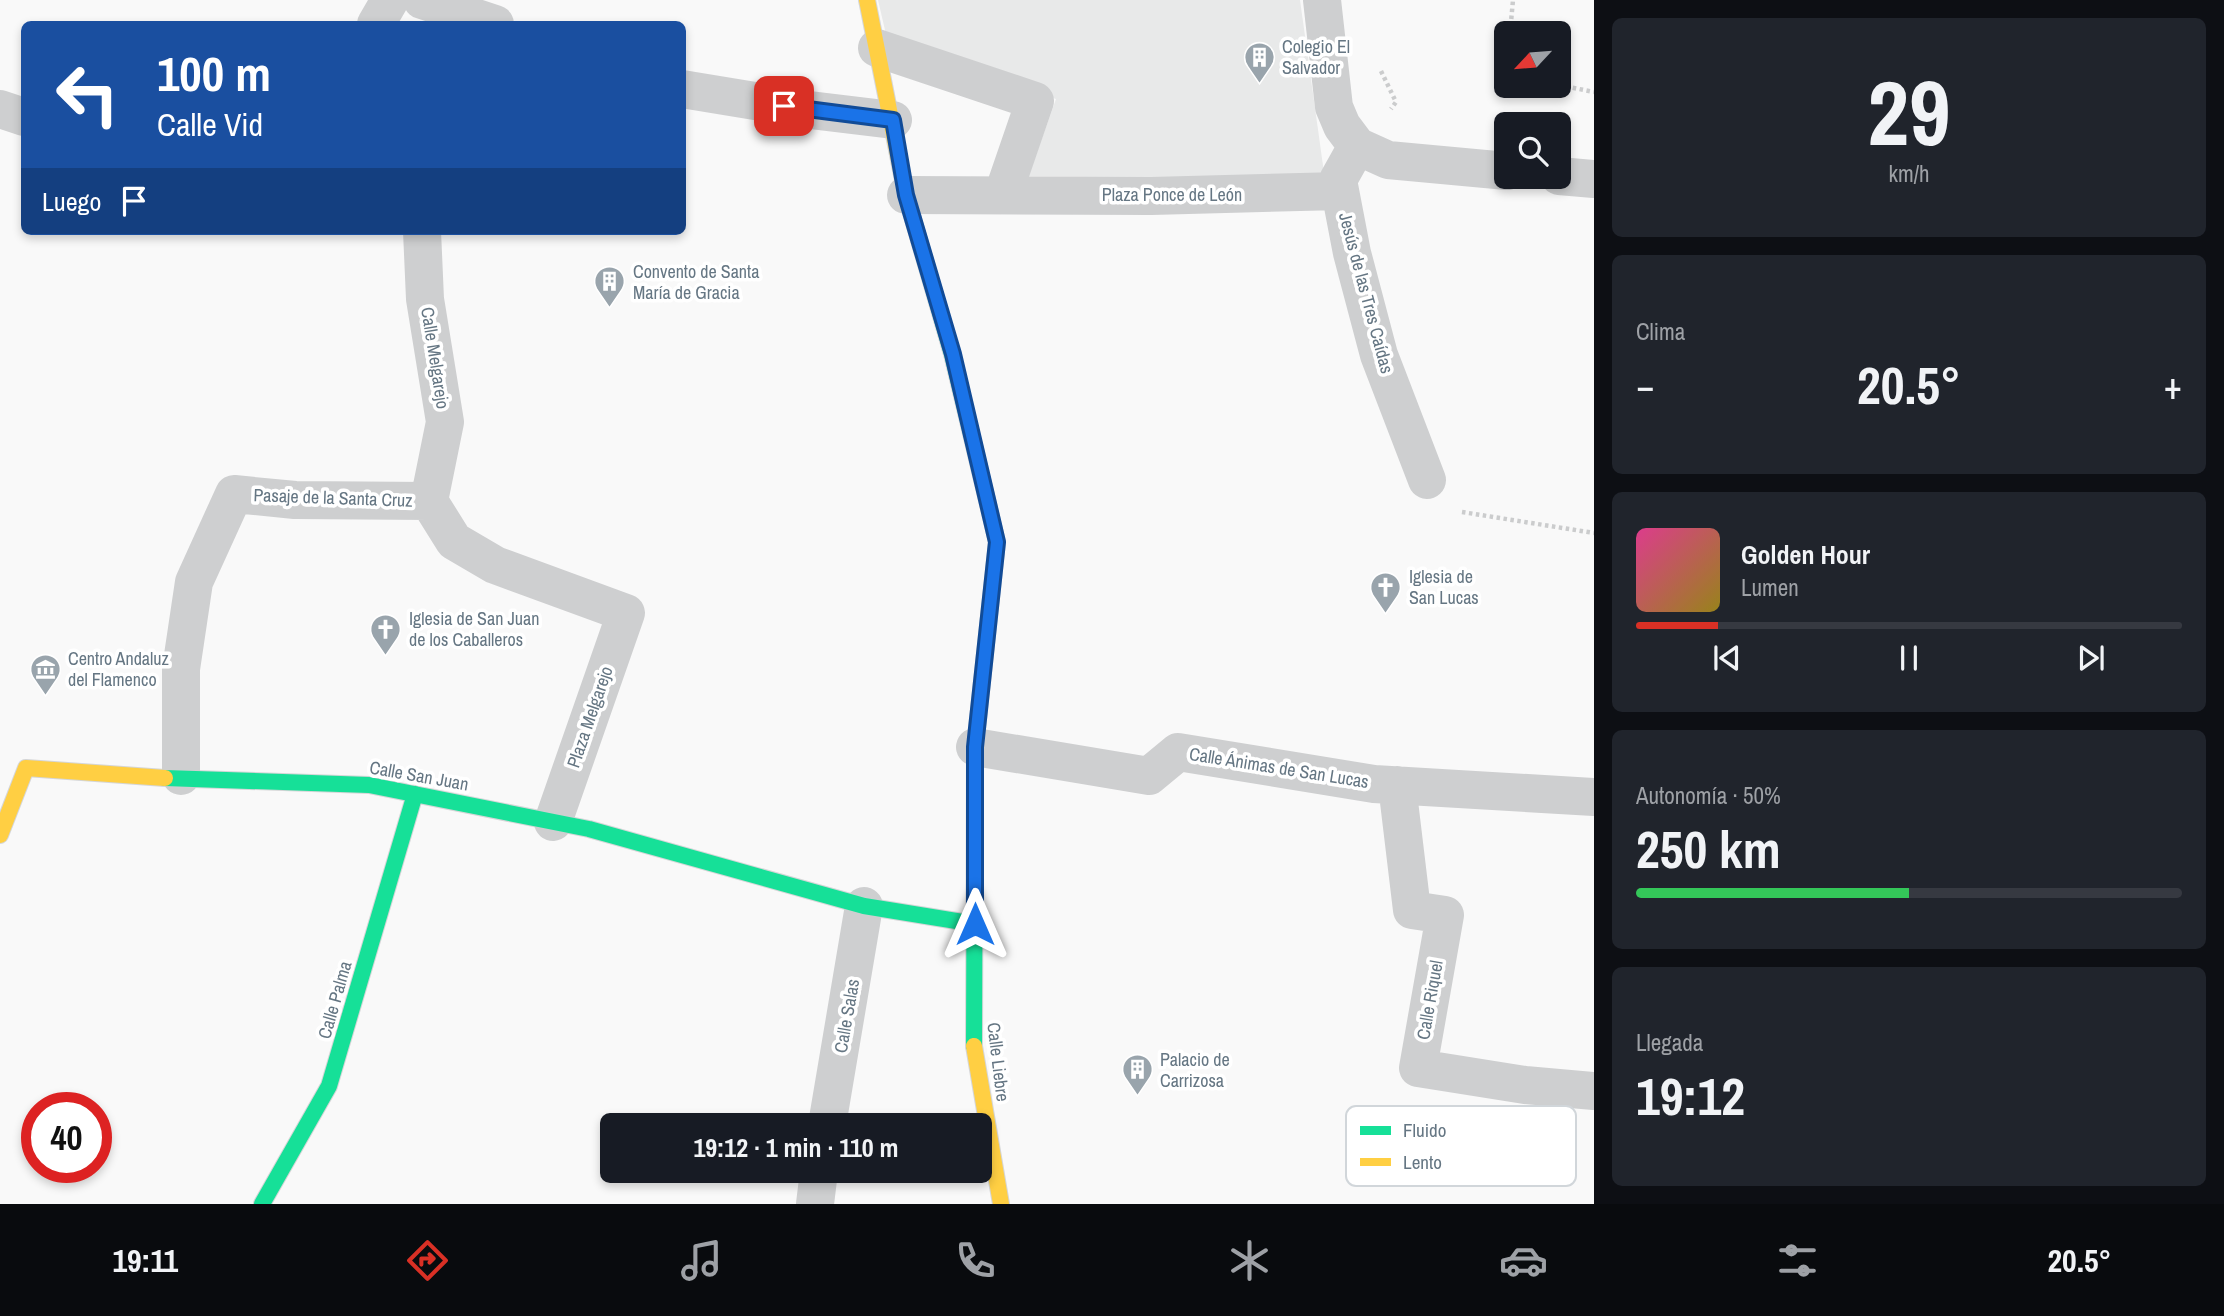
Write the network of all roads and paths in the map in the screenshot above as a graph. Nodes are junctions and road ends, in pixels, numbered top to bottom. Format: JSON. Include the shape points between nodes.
{"nodes":[{"id":1,"x":390,"y":0,"type":"edge"},
{"id":2,"x":422,"y":0,"type":"edge"},
{"id":3,"x":867,"y":0,"type":"edge"},
{"id":4,"x":1322,"y":0,"type":"edge"},
{"id":5,"x":1513,"y":0,"type":"edge"},
{"id":6,"x":486,"y":14,"type":"edge"},
{"id":7,"x":378,"y":21,"type":"edge"},
{"id":8,"x":1511,"y":21,"type":"edge"},
{"id":9,"x":877,"y":48,"type":"junction"},
{"id":10,"x":1572,"y":88,"type":"edge"},
{"id":11,"x":686,"y":90,"type":"edge"},
{"id":12,"x":1594,"y":92,"type":"edge"},
{"id":13,"x":0,"y":109,"type":"edge"},
{"id":14,"x":21,"y":116,"type":"edge"},
{"id":15,"x":893,"y":120,"type":"junction"},
{"id":16,"x":1357,"y":146,"type":"junction"},
{"id":17,"x":1494,"y":170,"type":"edge"},
{"id":18,"x":1571,"y":177,"type":"edge"},
{"id":19,"x":1594,"y":179,"type":"edge"},
{"id":20,"x":1340,"y":191,"type":"junction"},
{"id":21,"x":1003,"y":194,"type":"junction"},
{"id":22,"x":906,"y":195,"type":"junction"},
{"id":23,"x":422,"y":235,"type":"edge"},
{"id":24,"x":1427,"y":481,"type":"joint"},
{"id":25,"x":429,"y":501,"type":"junction"},
{"id":26,"x":1594,"y":533,"type":"edge"},
{"id":27,"x":975,"y":747,"type":"junction"},
{"id":28,"x":181,"y":776,"type":"junction"},
{"id":29,"x":1397,"y":785,"type":"junction"},
{"id":30,"x":415,"y":794,"type":"junction"},
{"id":31,"x":1594,"y":797,"type":"edge"},
{"id":32,"x":553,"y":822,"type":"junction"},
{"id":33,"x":0,"y":835,"type":"edge"},
{"id":34,"x":864,"y":906,"type":"junction"},
{"id":35,"x":975,"y":924,"type":"junction"},
{"id":36,"x":1594,"y":1091,"type":"edge"},
{"id":37,"x":829,"y":1113,"type":"edge"},
{"id":38,"x":818,"y":1183,"type":"edge"},
{"id":39,"x":262,"y":1204,"type":"edge"},
{"id":40,"x":815,"y":1204,"type":"edge"},
{"id":41,"x":1001,"y":1204,"type":"edge"}],
"edges":[{"from":1,"to":7,"type":"street"},
{"from":2,"to":6,"type":"street"},
{"from":3,"to":9,"type":"street","name":"Calle Liebre"},
{"from":4,"to":16,"type":"street","via":[[1334,107]]},
{"from":5,"to":8,"type":"path"},
{"from":9,"to":15,"type":"street","name":"Calle Liebre"},
{"from":9,"to":21,"type":"street","via":[[1035,102]]},
{"from":10,"to":12,"type":"path"},
{"from":11,"to":15,"type":"street"},
{"from":13,"to":14,"type":"street"},
{"from":15,"to":22,"type":"street","name":"Calle Liebre"},
{"from":16,"to":17,"type":"street","via":[[1388,160]]},
{"from":16,"to":20,"type":"street","name":"Jesús de las Tres Caídas","via":[[1338,180]]},
{"from":18,"to":19,"type":"street"},
{"from":20,"to":21,"type":"street","name":"Plaza Ponce de León"},
{"from":20,"to":24,"type":"street","name":"Jesús de las Tres Caídas","via":[[1379,355]]},
{"from":21,"to":22,"type":"street","name":"Plaza Ponce de León"},
{"from":22,"to":27,"type":"street","name":"Calle Liebre","via":[[953,354],[997,542]]},
{"from":23,"to":25,"type":"street","name":"Calle Melgarejo","via":[[425,299],[445,422]]},
{"from":24,"to":26,"type":"path","via":[[1450,510]]},
{"from":25,"to":28,"type":"street","name":"Pasaje de la Santa Cruz","via":[[295,500],[234,494],[194,582],[181,669]]},
{"from":25,"to":32,"type":"street","name":"Plaza Melgarejo","via":[[453,541],[495,565],[626,613]]},
{"from":27,"to":29,"type":"street","name":"Calle Ánimas de San Lucas","via":[[1149,776],[1178,752]]},
{"from":27,"to":35,"type":"street","name":"Calle Liebre"},
{"from":28,"to":30,"type":"street","name":"Calle San Juan","via":[[369,785]]},
{"from":28,"to":33,"type":"street","name":"Calle San Juan","via":[[26,768]]},
{"from":29,"to":31,"type":"street","name":"Calle Ánimas de San Lucas"},
{"from":29,"to":36,"type":"street","name":"Calle Riquel","via":[[1412,910],[1445,915],[1418,1068]]},
{"from":30,"to":32,"type":"street","name":"Calle San Juan"},
{"from":30,"to":39,"type":"street","name":"Calle Palma","via":[[329,1086]]},
{"from":32,"to":34,"type":"street","name":"Calle San Juan"},
{"from":34,"to":35,"type":"street","name":"Calle San Juan"},
{"from":34,"to":37,"type":"street","name":"Calle Salas"},
{"from":35,"to":41,"type":"street","name":"Calle Liebre","via":[[972,1034]]},
{"from":38,"to":40,"type":"street"}]}
